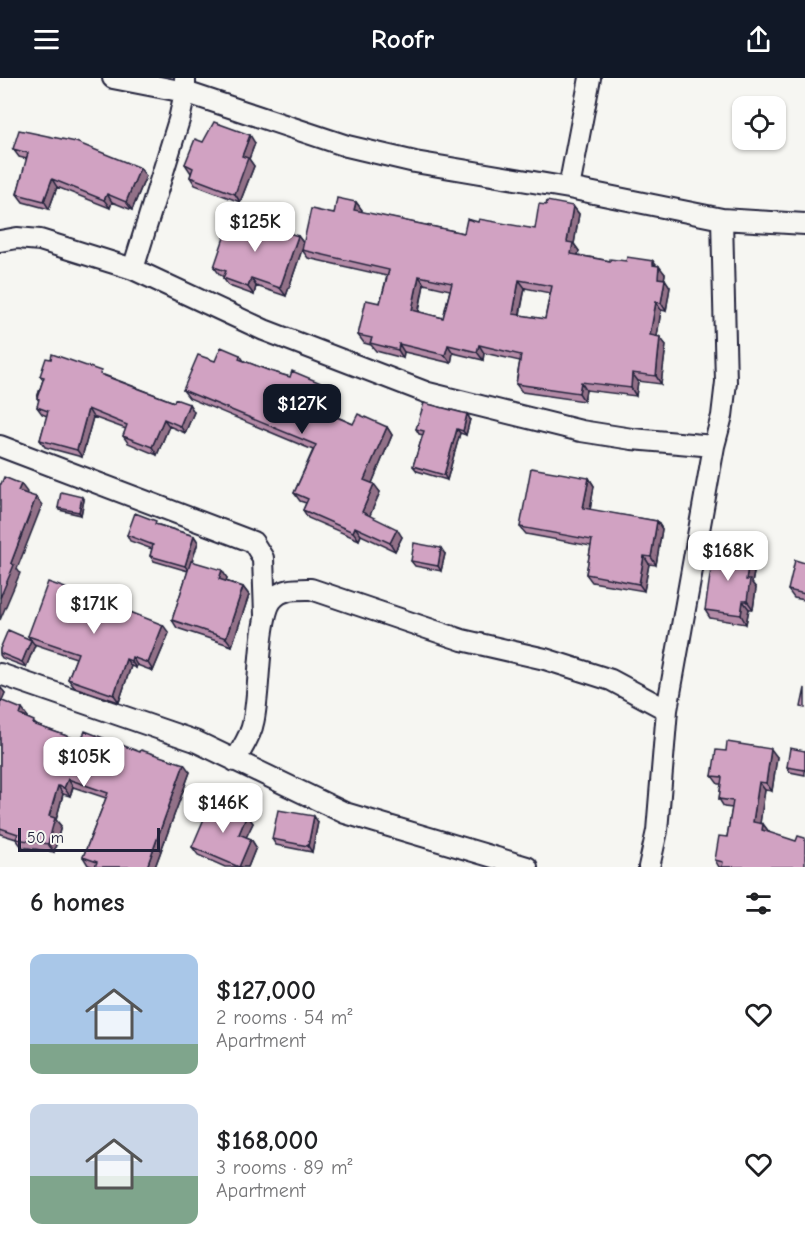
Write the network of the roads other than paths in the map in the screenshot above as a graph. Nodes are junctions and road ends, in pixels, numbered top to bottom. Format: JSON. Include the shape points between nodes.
{"nodes":[{"id":1,"x":113,"y":78,"type":"edge"},
{"id":2,"x":590,"y":78,"type":"edge"},
{"id":3,"x":185,"y":85,"type":"edge"},
{"id":4,"x":569,"y":188,"type":"junction"},
{"id":5,"x":722,"y":219,"type":"junction"},
{"id":6,"x":805,"y":224,"type":"edge"},
{"id":7,"x":0,"y":241,"type":"edge"},
{"id":8,"x":133,"y":269,"type":"junction"},
{"id":9,"x":0,"y":446,"type":"edge"},
{"id":10,"x":714,"y":446,"type":"junction"},
{"id":11,"x":265,"y":618,"type":"junction"},
{"id":12,"x":0,"y":674,"type":"edge"},
{"id":13,"x":667,"y":710,"type":"junction"},
{"id":14,"x":235,"y":761,"type":"junction"},
{"id":15,"x":527,"y":867,"type":"edge"},
{"id":16,"x":649,"y":867,"type":"edge"}],
"edges":[{"from":1,"to":3,"type":"street"},
{"from":2,"to":4,"type":"street"},
{"from":3,"to":4,"type":"street","via":[[347,146],[415,162]]},
{"from":3,"to":8,"type":"street","via":[[179,120]]},
{"from":4,"to":5,"type":"street"},
{"from":5,"to":6,"type":"street"},
{"from":5,"to":10,"type":"street","via":[[726,382]]},
{"from":7,"to":8,"type":"street","via":[[40,240]]},
{"from":8,"to":10,"type":"street","via":[[264,330],[428,393],[581,431]]},
{"from":9,"to":11,"type":"street","via":[[253,542],[263,558]]},
{"from":10,"to":13,"type":"street"},
{"from":11,"to":13,"type":"street","via":[[272,601],[282,592],[311,589],[462,640],[545,659],[611,680]]},
{"from":11,"to":14,"type":"street","via":[[253,725]]},
{"from":12,"to":14,"type":"street","via":[[195,741]]},
{"from":13,"to":16,"type":"street","via":[[657,831]]},
{"from":14,"to":15,"type":"street","via":[[345,813]]}]}
